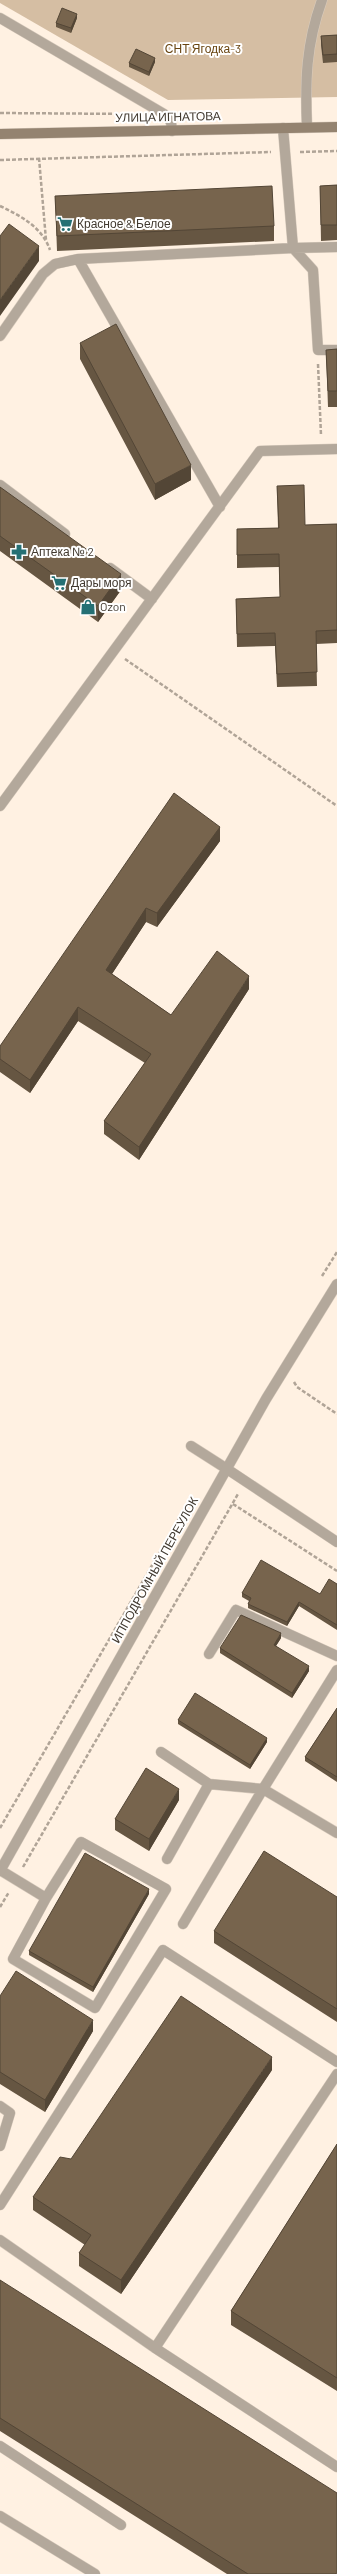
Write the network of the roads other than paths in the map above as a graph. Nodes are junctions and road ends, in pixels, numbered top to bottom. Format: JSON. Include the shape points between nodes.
{"nodes":[{"id":1,"x":322,"y":0,"type":"edge"},
{"id":2,"x":0,"y":18,"type":"edge"},
{"id":3,"x":307,"y":127,"type":"junction"},
{"id":4,"x":337,"y":127,"type":"edge"},
{"id":5,"x":283,"y":128,"type":"junction"},
{"id":6,"x":172,"y":131,"type":"junction"},
{"id":7,"x":0,"y":134,"type":"edge"},
{"id":8,"x":337,"y":247,"type":"edge"},
{"id":9,"x":293,"y":248,"type":"junction"},
{"id":10,"x":78,"y":259,"type":"junction"},
{"id":11,"x":0,"y":336,"type":"edge"},
{"id":12,"x":337,"y":350,"type":"edge"},
{"id":13,"x":337,"y":449,"type":"edge"},
{"id":14,"x":0,"y":485,"type":"edge"},
{"id":15,"x":220,"y":506,"type":"junction"},
{"id":16,"x":76,"y":542,"type":"edge"},
{"id":17,"x":101,"y":561,"type":"edge"},
{"id":18,"x":152,"y":599,"type":"junction"},
{"id":19,"x":1,"y":803,"type":"edge"},
{"id":20,"x":337,"y":1284,"type":"edge"},
{"id":21,"x":191,"y":1446,"type":"dead end"},
{"id":22,"x":227,"y":1469,"type":"junction"},
{"id":23,"x":337,"y":1542,"type":"edge"},
{"id":24,"x":209,"y":1654,"type":"dead end"},
{"id":25,"x":337,"y":1656,"type":"edge"},
{"id":26,"x":337,"y":1670,"type":"edge"},
{"id":27,"x":161,"y":1752,"type":"dead end"},
{"id":28,"x":209,"y":1784,"type":"junction"},
{"id":29,"x":263,"y":1789,"type":"junction"},
{"id":30,"x":337,"y":1833,"type":"edge"},
{"id":31,"x":167,"y":1859,"type":"dead end"},
{"id":32,"x":0,"y":1871,"type":"edge"},
{"id":33,"x":46,"y":1898,"type":"junction"},
{"id":34,"x":183,"y":1924,"type":"dead end"},
{"id":35,"x":337,"y":2062,"type":"edge"},
{"id":36,"x":337,"y":2074,"type":"edge"},
{"id":37,"x":0,"y":2106,"type":"edge"},
{"id":38,"x":0,"y":2146,"type":"edge"},
{"id":39,"x":0,"y":2205,"type":"edge"},
{"id":40,"x":0,"y":2240,"type":"edge"},
{"id":41,"x":155,"y":2348,"type":"junction"},
{"id":42,"x":0,"y":2446,"type":"edge"},
{"id":43,"x":337,"y":2467,"type":"edge"},
{"id":44,"x":0,"y":2516,"type":"edge"},
{"id":45,"x":121,"y":2525,"type":"dead end"},
{"id":46,"x":95,"y":2574,"type":"edge"}],
"edges":[{"from":1,"to":3,"type":"street","via":[[311,30],[305,79]]},
{"from":2,"to":6,"type":"street","via":[[164,114],[171,122]]},
{"from":3,"to":4,"type":"main road","name":"УЛИЦА ИГНАТОВА"},
{"from":3,"to":5,"type":"main road","name":"УЛИЦА ИГНАТОВА"},
{"from":5,"to":6,"type":"main road","name":"УЛИЦА ИГНАТОВА"},
{"from":5,"to":9,"type":"street"},
{"from":6,"to":7,"type":"main road","name":"УЛИЦА ИГНАТОВА"},
{"from":8,"to":9,"type":"street"},
{"from":9,"to":10,"type":"street"},
{"from":9,"to":12,"type":"street","via":[[313,270],[318,350]]},
{"from":10,"to":11,"type":"street","via":[[55,264],[43,274]]},
{"from":10,"to":15,"type":"street"},
{"from":13,"to":15,"type":"street","via":[[260,451]]},
{"from":14,"to":16,"type":"street"},
{"from":15,"to":18,"type":"street"},
{"from":17,"to":18,"type":"street"},
{"from":18,"to":19,"type":"street"},
{"from":20,"to":22,"type":"street","name":"ИППОДРОМНЫЙ ПЕРЕУЛОК","via":[[266,1399]]},
{"from":21,"to":22,"type":"street"},
{"from":22,"to":23,"type":"street"},
{"from":22,"to":32,"type":"street","name":"ИППОДРОМНЫЙ ПЕРЕУЛОК"},
{"from":24,"to":25,"type":"street","via":[[236,1610]]},
{"from":26,"to":29,"type":"street"},
{"from":27,"to":28,"type":"street"},
{"from":28,"to":29,"type":"street"},
{"from":28,"to":31,"type":"street"},
{"from":29,"to":30,"type":"street"},
{"from":29,"to":34,"type":"street"},
{"from":32,"to":33,"type":"street"},
{"from":33,"to":33,"type":"street","via":[[12,1959],[96,2008],[166,1888],[81,1842]]},
{"from":35,"to":39,"type":"street","via":[[163,1950]]},
{"from":36,"to":41,"type":"street"},
{"from":37,"to":38,"type":"street","via":[[10,2113]]},
{"from":40,"to":41,"type":"street"},
{"from":41,"to":43,"type":"street"},
{"from":42,"to":45,"type":"street"},
{"from":44,"to":46,"type":"street"}]}
